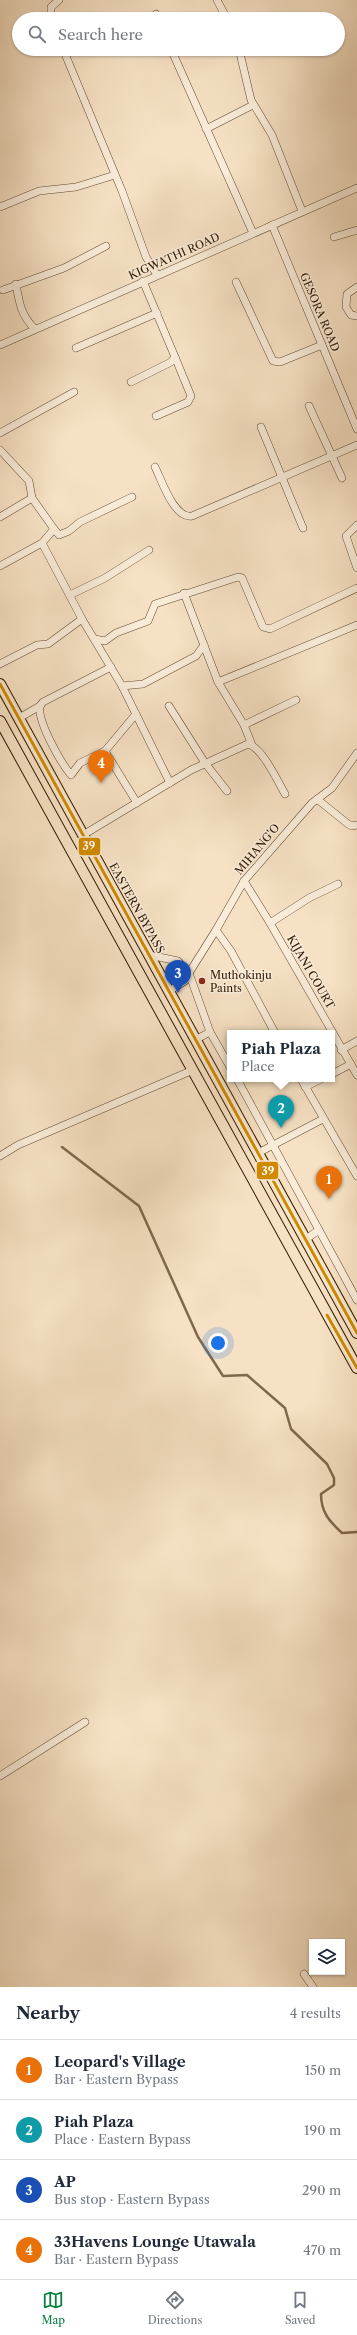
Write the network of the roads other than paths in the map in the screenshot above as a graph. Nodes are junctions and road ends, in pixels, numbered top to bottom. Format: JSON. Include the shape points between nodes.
{"nodes":[{"id":1,"x":59,"y":0,"type":"edge"},
{"id":2,"x":217,"y":0,"type":"edge"},
{"id":3,"x":51,"y":12,"type":"edge"},
{"id":4,"x":223,"y":12,"type":"edge"},
{"id":5,"x":66,"y":56,"type":"edge"},
{"id":6,"x":174,"y":56,"type":"edge"},
{"id":7,"x":241,"y":56,"type":"edge"},
{"id":8,"x":253,"y":105,"type":"junction"},
{"id":9,"x":206,"y":129,"type":"junction"},
{"id":10,"x":115,"y":175,"type":"junction"},
{"id":11,"x":357,"y":188,"type":"edge"},
{"id":12,"x":0,"y":206,"type":"edge"},
{"id":13,"x":302,"y":211,"type":"junction"},
{"id":14,"x":272,"y":225,"type":"junction"},
{"id":15,"x":357,"y":230,"type":"edge"},
{"id":16,"x":253,"y":233,"type":"junction"},
{"id":17,"x":334,"y":238,"type":"dead end"},
{"id":18,"x":106,"y":246,"type":"dead end"},
{"id":19,"x":157,"y":275,"type":"junction"},
{"id":20,"x":143,"y":281,"type":"junction"},
{"id":21,"x":236,"y":282,"type":"dead end"},
{"id":22,"x":16,"y":284,"type":"junction"},
{"id":23,"x":357,"y":287,"type":"edge"},
{"id":24,"x":1,"y":288,"type":"edge"},
{"id":25,"x":156,"y":313,"type":"junction"},
{"id":26,"x":357,"y":316,"type":"edge"},
{"id":27,"x":35,"y":329,"type":"junction"},
{"id":28,"x":0,"y":345,"type":"edge"},
{"id":29,"x":322,"y":345,"type":"junction"},
{"id":30,"x":76,"y":348,"type":"dead end"},
{"id":31,"x":175,"y":357,"type":"junction"},
{"id":32,"x":131,"y":382,"type":"dead end"},
{"id":33,"x":74,"y":392,"type":"dead end"},
{"id":34,"x":309,"y":406,"type":"dead end"},
{"id":35,"x":156,"y":416,"type":"dead end"},
{"id":36,"x":261,"y":427,"type":"dead end"},
{"id":37,"x":357,"y":430,"type":"edge"},
{"id":38,"x":0,"y":433,"type":"edge"},
{"id":39,"x":357,"y":445,"type":"edge"},
{"id":40,"x":0,"y":450,"type":"edge"},
{"id":41,"x":333,"y":455,"type":"junction"},
{"id":42,"x":155,"y":467,"type":"dead end"},
{"id":43,"x":281,"y":478,"type":"junction"},
{"id":44,"x":342,"y":478,"type":"dead end"},
{"id":45,"x":132,"y":497,"type":"dead end"},
{"id":46,"x":32,"y":498,"type":"junction"},
{"id":47,"x":0,"y":517,"type":"edge"},
{"id":48,"x":357,"y":525,"type":"edge"},
{"id":49,"x":303,"y":528,"type":"dead end"},
{"id":50,"x":54,"y":529,"type":"junction"},
{"id":51,"x":42,"y":543,"type":"junction"},
{"id":52,"x":149,"y":550,"type":"dead end"},
{"id":53,"x":0,"y":566,"type":"edge"},
{"id":54,"x":357,"y":568,"type":"edge"},
{"id":55,"x":357,"y":588,"type":"edge"},
{"id":56,"x":184,"y":593,"type":"junction"},
{"id":57,"x":70,"y":595,"type":"junction"},
{"id":58,"x":82,"y":619,"type":"junction"},
{"id":59,"x":357,"y":624,"type":"edge"},
{"id":60,"x":95,"y":640,"type":"junction"},
{"id":61,"x":204,"y":646,"type":"junction"},
{"id":62,"x":0,"y":664,"type":"edge"},
{"id":63,"x":111,"y":667,"type":"junction"},
{"id":64,"x":218,"y":682,"type":"junction"},
{"id":65,"x":0,"y":684,"type":"edge"},
{"id":66,"x":122,"y":686,"type":"junction"},
{"id":67,"x":296,"y":700,"type":"dead end"},
{"id":68,"x":40,"y":706,"type":"junction"},
{"id":69,"x":169,"y":706,"type":"dead end"},
{"id":70,"x":136,"y":714,"type":"junction"},
{"id":71,"x":19,"y":718,"type":"junction"},
{"id":72,"x":0,"y":721,"type":"edge"},
{"id":73,"x":244,"y":725,"type":"junction"},
{"id":74,"x":252,"y":745,"type":"junction"},
{"id":75,"x":105,"y":751,"type":"junction"},
{"id":76,"x":357,"y":753,"type":"edge"},
{"id":77,"x":205,"y":763,"type":"junction"},
{"id":78,"x":170,"y":783,"type":"junction"},
{"id":79,"x":227,"y":791,"type":"dead end"},
{"id":80,"x":285,"y":794,"type":"dead end"},
{"id":81,"x":317,"y":799,"type":"junction"},
{"id":82,"x":137,"y":803,"type":"junction"},
{"id":83,"x":357,"y":825,"type":"edge"},
{"id":84,"x":83,"y":835,"type":"junction"},
{"id":85,"x":244,"y":880,"type":"junction"},
{"id":86,"x":338,"y":884,"type":"dead end"},
{"id":87,"x":270,"y":923,"type":"junction"},
{"id":88,"x":216,"y":930,"type":"junction"},
{"id":89,"x":149,"y":955,"type":"junction"},
{"id":90,"x":189,"y":973,"type":"junction"},
{"id":91,"x":169,"y":991,"type":"junction"},
{"id":92,"x":274,"y":1030,"type":"edge"},
{"id":93,"x":330,"y":1030,"type":"edge"},
{"id":94,"x":210,"y":1032,"type":"junction"},
{"id":95,"x":335,"y":1039,"type":"edge"},
{"id":96,"x":196,"y":1040,"type":"junction"},
{"id":97,"x":357,"y":1041,"type":"edge"},
{"id":98,"x":341,"y":1050,"type":"junction"},
{"id":99,"x":227,"y":1062,"type":"edge"},
{"id":100,"x":351,"y":1064,"type":"junction"},
{"id":101,"x":193,"y":1070,"type":"junction"},
{"id":102,"x":335,"y":1072,"type":"edge"},
{"id":103,"x":357,"y":1076,"type":"edge"},
{"id":104,"x":239,"y":1082,"type":"edge"},
{"id":105,"x":303,"y":1082,"type":"edge"},
{"id":106,"x":315,"y":1082,"type":"edge"},
{"id":107,"x":306,"y":1087,"type":"junction"},
{"id":108,"x":323,"y":1119,"type":"junction"},
{"id":109,"x":274,"y":1144,"type":"junction"},
{"id":110,"x":258,"y":1153,"type":"junction"},
{"id":111,"x":0,"y":1156,"type":"edge"},
{"id":112,"x":357,"y":1176,"type":"edge"},
{"id":113,"x":319,"y":1230,"type":"junction"},
{"id":114,"x":306,"y":1239,"type":"junction"},
{"id":115,"x":331,"y":1285,"type":"junction"},
{"id":116,"x":316,"y":1295,"type":"junction"},
{"id":117,"x":357,"y":1300,"type":"edge"},
{"id":118,"x":357,"y":1333,"type":"edge"},
{"id":119,"x":357,"y":1368,"type":"edge"},
{"id":120,"x":85,"y":1722,"type":"dead end"},
{"id":121,"x":0,"y":1776,"type":"edge"},
{"id":122,"x":304,"y":1974,"type":"dead end"},
{"id":123,"x":313,"y":1987,"type":"edge"}],
"edges":[{"from":1,"to":3,"type":"street","via":[[51,7]]},
{"from":2,"to":4,"type":"street"},
{"from":5,"to":10,"type":"street"},
{"from":6,"to":9,"type":"street"},
{"from":7,"to":8,"type":"street"},
{"from":8,"to":9,"type":"street"},
{"from":8,"to":13,"type":"street","via":[[272,136]]},
{"from":9,"to":16,"type":"street"},
{"from":10,"to":12,"type":"street","via":[[81,186],[39,191]]},
{"from":10,"to":19,"type":"street","via":[[146,257]]},
{"from":11,"to":13,"type":"street","name":"KIGWATHI ROAD"},
{"from":13,"to":14,"type":"street","name":"KIGWATHI ROAD"},
{"from":14,"to":16,"type":"street","name":"KIGWATHI ROAD"},
{"from":14,"to":29,"type":"street","name":"GESORA ROAD"},
{"from":15,"to":17,"type":"street"},
{"from":16,"to":19,"type":"street","name":"KIGWATHI ROAD"},
{"from":18,"to":22,"type":"street","via":[[64,268]]},
{"from":19,"to":20,"type":"street","name":"KIGWATHI ROAD"},
{"from":20,"to":25,"type":"street"},
{"from":20,"to":27,"type":"street","name":"KIGWATHI ROAD"},
{"from":21,"to":29,"type":"street","via":[[273,361],[280,362]]},
{"from":22,"to":24,"type":"street"},
{"from":22,"to":27,"type":"street","via":[[20,309]]},
{"from":23,"to":26,"type":"street","via":[[347,294],[346,302],[351,315]]},
{"from":25,"to":30,"type":"street"},
{"from":25,"to":31,"type":"street"},
{"from":27,"to":28,"type":"street","name":"KIGWATHI ROAD"},
{"from":29,"to":37,"type":"street","name":"GESORA ROAD"},
{"from":31,"to":32,"type":"street","via":[[171,362]]},
{"from":31,"to":35,"type":"street","via":[[191,396],[188,402]]},
{"from":33,"to":38,"type":"street"},
{"from":34,"to":41,"type":"street"},
{"from":36,"to":43,"type":"street"},
{"from":39,"to":41,"type":"street"},
{"from":40,"to":46,"type":"street","via":[[28,481]]},
{"from":41,"to":43,"type":"street"},
{"from":41,"to":44,"type":"street"},
{"from":42,"to":43,"type":"street","via":[[174,505],[180,514],[186,517]]},
{"from":43,"to":49,"type":"street"},
{"from":45,"to":50,"type":"street","via":[[80,522],[60,535]]},
{"from":46,"to":47,"type":"street"},
{"from":46,"to":50,"type":"street"},
{"from":48,"to":54,"type":"street","via":[[346,536]]},
{"from":50,"to":51,"type":"street"},
{"from":51,"to":53,"type":"street"},
{"from":51,"to":57,"type":"street"},
{"from":52,"to":57,"type":"street","via":[[105,578]]},
{"from":55,"to":56,"type":"street","via":[[270,629],[263,627],[242,578]]},
{"from":56,"to":60,"type":"street","via":[[155,604],[148,621],[116,633],[105,641]]},
{"from":56,"to":61,"type":"street"},
{"from":57,"to":58,"type":"street"},
{"from":58,"to":60,"type":"street"},
{"from":58,"to":62,"type":"street","via":[[48,644],[37,646]]},
{"from":59,"to":64,"type":"street"},
{"from":60,"to":63,"type":"street"},
{"from":61,"to":64,"type":"street"},
{"from":61,"to":66,"type":"street","via":[[196,656],[143,684]]},
{"from":63,"to":66,"type":"street"},
{"from":63,"to":68,"type":"street","via":[[43,702]]},
{"from":64,"to":73,"type":"street"},
{"from":65,"to":71,"type":"main road","name":"EASTERN BYPASS"},
{"from":66,"to":70,"type":"street"},
{"from":67,"to":73,"type":"street"},
{"from":68,"to":71,"type":"street"},
{"from":68,"to":75,"type":"street","via":[[40,716],[70,776],[80,763]]},
{"from":69,"to":77,"type":"street"},
{"from":70,"to":75,"type":"street"},
{"from":70,"to":78,"type":"street"},
{"from":71,"to":84,"type":"main road","name":"EASTERN BYPASS"},
{"from":72,"to":101,"type":"main road"},
{"from":73,"to":74,"type":"street"},
{"from":74,"to":77,"type":"street","via":[[248,744]]},
{"from":74,"to":80,"type":"street","via":[[271,769]]},
{"from":75,"to":82,"type":"street"},
{"from":76,"to":81,"type":"street","name":"MIHANG'O","via":[[332,788]]},
{"from":77,"to":78,"type":"street"},
{"from":77,"to":79,"type":"street"},
{"from":78,"to":82,"type":"street"},
{"from":81,"to":83,"type":"street","via":[[348,824]]},
{"from":81,"to":85,"type":"street","name":"MIHANG'O"},
{"from":82,"to":84,"type":"street"},
{"from":84,"to":89,"type":"main road","name":"EASTERN BYPASS"},
{"from":85,"to":87,"type":"street","name":"KIJANI COURT"},
{"from":85,"to":88,"type":"street","name":"MIHANG'O"},
{"from":86,"to":87,"type":"street","via":[[308,898]]},
{"from":87,"to":93,"type":"street","name":"KIJANI COURT"},
{"from":88,"to":90,"type":"street","name":"MIHANG'O"},
{"from":88,"to":92,"type":"street","via":[[231,951]]},
{"from":89,"to":90,"type":"street","via":[[178,961]]},
{"from":89,"to":91,"type":"main road","name":"EASTERN BYPASS"},
{"from":90,"to":91,"type":"street","name":"MIHANG'O","via":[[185,981]]},
{"from":90,"to":94,"type":"street"},
{"from":91,"to":96,"type":"main road","name":"EASTERN BYPASS"},
{"from":94,"to":96,"type":"street"},
{"from":94,"to":99,"type":"street"},
{"from":95,"to":98,"type":"street","name":"KIJANI COURT"},
{"from":96,"to":110,"type":"main road","name":"EASTERN BYPASS"},
{"from":97,"to":98,"type":"street"},
{"from":98,"to":100,"type":"street","name":"KIJANI COURT"},
{"from":100,"to":102,"type":"street"},
{"from":100,"to":103,"type":"street","name":"KIJANI COURT"},
{"from":101,"to":111,"type":"street","via":[[18,1145]]},
{"from":101,"to":116,"type":"main road"},
{"from":104,"to":109,"type":"street"},
{"from":105,"to":107,"type":"street"},
{"from":106,"to":107,"type":"street"},
{"from":107,"to":108,"type":"street"},
{"from":108,"to":109,"type":"street"},
{"from":108,"to":112,"type":"street"},
{"from":109,"to":110,"type":"street"},
{"from":109,"to":113,"type":"street"},
{"from":110,"to":114,"type":"main road","name":"EASTERN BYPASS"},
{"from":113,"to":114,"type":"street"},
{"from":113,"to":117,"type":"street"},
{"from":114,"to":115,"type":"main road","name":"EASTERN BYPASS"},
{"from":115,"to":116,"type":"main road"},
{"from":115,"to":118,"type":"main road","name":"EASTERN BYPASS"},
{"from":116,"to":119,"type":"main road"},
{"from":120,"to":121,"type":"street"},
{"from":122,"to":123,"type":"street"}]}
